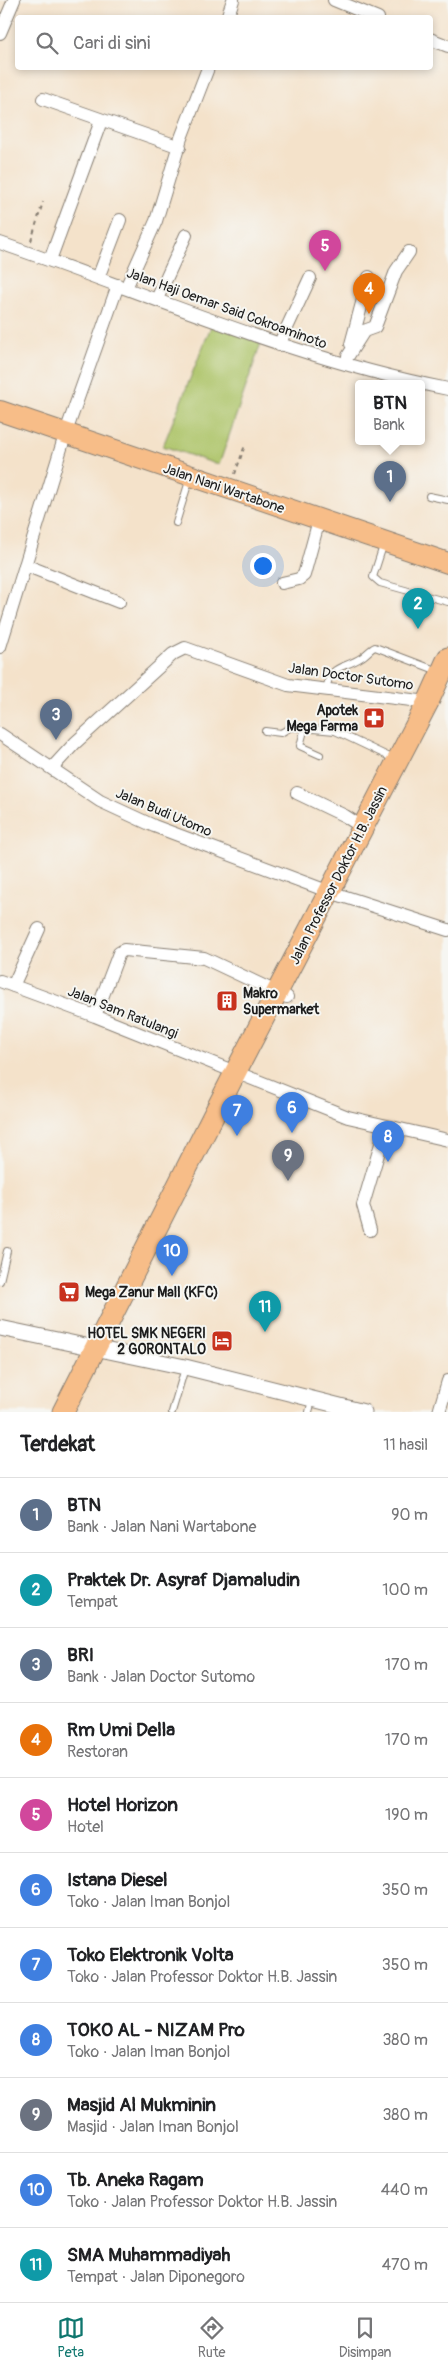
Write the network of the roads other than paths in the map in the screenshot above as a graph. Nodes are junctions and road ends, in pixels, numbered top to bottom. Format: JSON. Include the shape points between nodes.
{"nodes":[{"id":1,"x":14,"y":0,"type":"edge"},
{"id":2,"x":233,"y":0,"type":"edge"},
{"id":3,"x":334,"y":0,"type":"edge"},
{"id":4,"x":227,"y":15,"type":"edge"},
{"id":5,"x":371,"y":15,"type":"edge"},
{"id":6,"x":0,"y":33,"type":"edge"},
{"id":7,"x":433,"y":40,"type":"edge"},
{"id":8,"x":448,"y":46,"type":"edge"},
{"id":9,"x":207,"y":70,"type":"edge"},
{"id":10,"x":43,"y":99,"type":"dead end"},
{"id":11,"x":101,"y":121,"type":"junction"},
{"id":12,"x":180,"y":147,"type":"junction"},
{"id":13,"x":120,"y":220,"type":"dead end"},
{"id":14,"x":186,"y":235,"type":"dead end"},
{"id":15,"x":0,"y":244,"type":"edge"},
{"id":16,"x":409,"y":252,"type":"dead end"},
{"id":17,"x":50,"y":260,"type":"junction"},
{"id":18,"x":370,"y":277,"type":"dead end"},
{"id":19,"x":98,"y":278,"type":"junction"},
{"id":20,"x":310,"y":278,"type":"dead end"},
{"id":21,"x":122,"y":286,"type":"junction"},
{"id":22,"x":158,"y":299,"type":"junction"},
{"id":23,"x":279,"y":345,"type":"junction"},
{"id":24,"x":346,"y":361,"type":"junction"},
{"id":25,"x":415,"y":380,"type":"edge"},
{"id":26,"x":425,"y":383,"type":"edge"},
{"id":27,"x":448,"y":389,"type":"edge"},
{"id":28,"x":0,"y":412,"type":"edge"},
{"id":29,"x":66,"y":432,"type":"junction"},
{"id":30,"x":191,"y":477,"type":"junction"},
{"id":31,"x":429,"y":496,"type":"dead end"},
{"id":32,"x":448,"y":500,"type":"edge"},
{"id":33,"x":319,"y":520,"type":"junction"},
{"id":34,"x":176,"y":524,"type":"dead end"},
{"id":35,"x":384,"y":542,"type":"junction"},
{"id":36,"x":448,"y":563,"type":"edge"},
{"id":37,"x":25,"y":565,"type":"junction"},
{"id":38,"x":282,"y":583,"type":"dead end"},
{"id":39,"x":119,"y":602,"type":"dead end"},
{"id":40,"x":448,"y":602,"type":"edge"},
{"id":41,"x":0,"y":647,"type":"edge"},
{"id":42,"x":446,"y":672,"type":"edge"},
{"id":43,"x":326,"y":690,"type":"junction"},
{"id":44,"x":428,"y":702,"type":"junction"},
{"id":45,"x":305,"y":727,"type":"junction"},
{"id":46,"x":265,"y":731,"type":"dead end"},
{"id":47,"x":0,"y":734,"type":"edge"},
{"id":48,"x":320,"y":755,"type":"dead end"},
{"id":49,"x":402,"y":761,"type":"junction"},
{"id":50,"x":52,"y":768,"type":"junction"},
{"id":51,"x":297,"y":793,"type":"dead end"},
{"id":52,"x":362,"y":828,"type":"junction"},
{"id":53,"x":336,"y":894,"type":"junction"},
{"id":54,"x":39,"y":930,"type":"dead end"},
{"id":55,"x":448,"y":930,"type":"edge"},
{"id":56,"x":0,"y":981,"type":"edge"},
{"id":57,"x":13,"y":986,"type":"junction"},
{"id":58,"x":282,"y":995,"type":"junction"},
{"id":59,"x":95,"y":1016,"type":"junction"},
{"id":60,"x":240,"y":1075,"type":"junction"},
{"id":61,"x":386,"y":1127,"type":"junction"},
{"id":62,"x":448,"y":1140,"type":"edge"},
{"id":63,"x":370,"y":1230,"type":"dead end"},
{"id":64,"x":8,"y":1251,"type":"dead end"},
{"id":65,"x":0,"y":1280,"type":"edge"},
{"id":66,"x":0,"y":1328,"type":"edge"},
{"id":67,"x":100,"y":1348,"type":"junction"},
{"id":68,"x":185,"y":1367,"type":"junction"},
{"id":69,"x":448,"y":1382,"type":"edge"},
{"id":70,"x":310,"y":1405,"type":"edge"},
{"id":71,"x":63,"y":1412,"type":"edge"},
{"id":72,"x":73,"y":1412,"type":"edge"},
{"id":73,"x":172,"y":1412,"type":"edge"},
{"id":74,"x":364,"y":1412,"type":"edge"},
{"id":75,"x":439,"y":1412,"type":"edge"}],
"edges":[{"from":1,"to":6,"type":"street"},
{"from":2,"to":4,"type":"street"},
{"from":3,"to":5,"type":"street"},
{"from":7,"to":8,"type":"street"},
{"from":9,"to":12,"type":"street"},
{"from":10,"to":11,"type":"street"},
{"from":11,"to":12,"type":"street"},
{"from":11,"to":17,"type":"street"},
{"from":12,"to":21,"type":"street","via":[[156,221]]},
{"from":13,"to":19,"type":"street"},
{"from":14,"to":22,"type":"street"},
{"from":15,"to":17,"type":"street","name":"Jalan Haji Oemar Said Cokroaminoto"},
{"from":16,"to":24,"type":"street","via":[[396,271],[375,327],[364,331]]},
{"from":17,"to":19,"type":"street","name":"Jalan Haji Oemar Said Cokroaminoto"},
{"from":18,"to":24,"type":"street"},
{"from":19,"to":21,"type":"street","name":"Jalan Haji Oemar Said Cokroaminoto"},
{"from":20,"to":23,"type":"street"},
{"from":21,"to":22,"type":"street","name":"Jalan Haji Oemar Said Cokroaminoto"},
{"from":21,"to":29,"type":"street"},
{"from":22,"to":23,"type":"street","name":"Jalan Haji Oemar Said Cokroaminoto"},
{"from":23,"to":24,"type":"street","name":"Jalan Haji Oemar Said Cokroaminoto"},
{"from":24,"to":25,"type":"street","name":"Jalan Haji Oemar Said Cokroaminoto"},
{"from":26,"to":27,"type":"street","name":"Jalan Haji Oemar Said Cokroaminoto"},
{"from":28,"to":29,"type":"main road","name":"Jalan Nani Wartabone"},
{"from":29,"to":30,"type":"main road","name":"Jalan Nani Wartabone"},
{"from":29,"to":37,"type":"street"},
{"from":30,"to":33,"type":"main road","name":"Jalan Nani Wartabone"},
{"from":30,"to":34,"type":"lane"},
{"from":31,"to":32,"type":"lane"},
{"from":33,"to":35,"type":"main road","name":"Jalan Nani Wartabone"},
{"from":33,"to":38,"type":"street","via":[[304,575]]},
{"from":35,"to":36,"type":"main road","name":"Jalan Nani Wartabone"},
{"from":35,"to":40,"type":"lane","via":[[373,577],[380,583]]},
{"from":37,"to":39,"type":"street"},
{"from":37,"to":41,"type":"street"},
{"from":42,"to":43,"type":"lane","via":[[375,647],[334,670],[328,678]]},
{"from":42,"to":44,"type":"highway","name":"Jalan Professor Doktor H.B. Jassin"},
{"from":42,"to":49,"type":"highway","name":"Jalan Professor Doktor H.B. Jassin"},
{"from":43,"to":44,"type":"street","name":"Jalan Doctor Sutomo"},
{"from":43,"to":50,"type":"street","name":"Jalan Doctor Sutomo","via":[[288,685],[185,648],[75,743]]},
{"from":44,"to":49,"type":"highway","name":"Jalan Professor Doktor H.B. Jassin"},
{"from":45,"to":46,"type":"lane","via":[[291,727],[281,733]]},
{"from":45,"to":48,"type":"lane","via":[[300,746]]},
{"from":45,"to":49,"type":"lane","via":[[345,734]]},
{"from":47,"to":50,"type":"street","name":"Jalan Budi Utomo"},
{"from":49,"to":52,"type":"highway","name":"Jalan Professor Doktor H.B. Jassin"},
{"from":49,"to":53,"type":"highway","name":"Jalan Professor Doktor H.B. Jassin"},
{"from":50,"to":53,"type":"street","name":"Jalan Budi Utomo","via":[[100,801],[154,826]]},
{"from":51,"to":52,"type":"street","via":[[345,816]]},
{"from":52,"to":53,"type":"highway","name":"Jalan Professor Doktor H.B. Jassin"},
{"from":53,"to":55,"type":"street","name":"Jalan Budi Utomo"},
{"from":53,"to":58,"type":"highway","name":"Jalan Professor Doktor H.B. Jassin"},
{"from":54,"to":57,"type":"street"},
{"from":56,"to":57,"type":"street","name":"Jalan Sam Ratulangi"},
{"from":57,"to":59,"type":"street","name":"Jalan Sam Ratulangi"},
{"from":58,"to":59,"type":"street","via":[[204,958],[124,950],[119,953]]},
{"from":58,"to":60,"type":"highway","name":"Jalan Professor Doktor H.B. Jassin"},
{"from":59,"to":60,"type":"street","name":"Jalan Sam Ratulangi"},
{"from":60,"to":61,"type":"street","name":"Jalan Sam Ratulangi"},
{"from":60,"to":67,"type":"highway","name":"Jalan Professor Doktor H.B. Jassin"},
{"from":61,"to":62,"type":"street","name":"Jalan Sam Ratulangi"},
{"from":61,"to":63,"type":"street","via":[[363,1205]]},
{"from":64,"to":65,"type":"lane"},
{"from":66,"to":67,"type":"street"},
{"from":67,"to":68,"type":"street"},
{"from":67,"to":71,"type":"highway","name":"Jalan Professor Doktor H.B. Jassin"},
{"from":67,"to":72,"type":"highway","name":"Jalan Professor Doktor H.B. Jassin"},
{"from":68,"to":70,"type":"street"},
{"from":68,"to":73,"type":"lane"},
{"from":69,"to":75,"type":"street"},
{"from":70,"to":74,"type":"street"}]}
